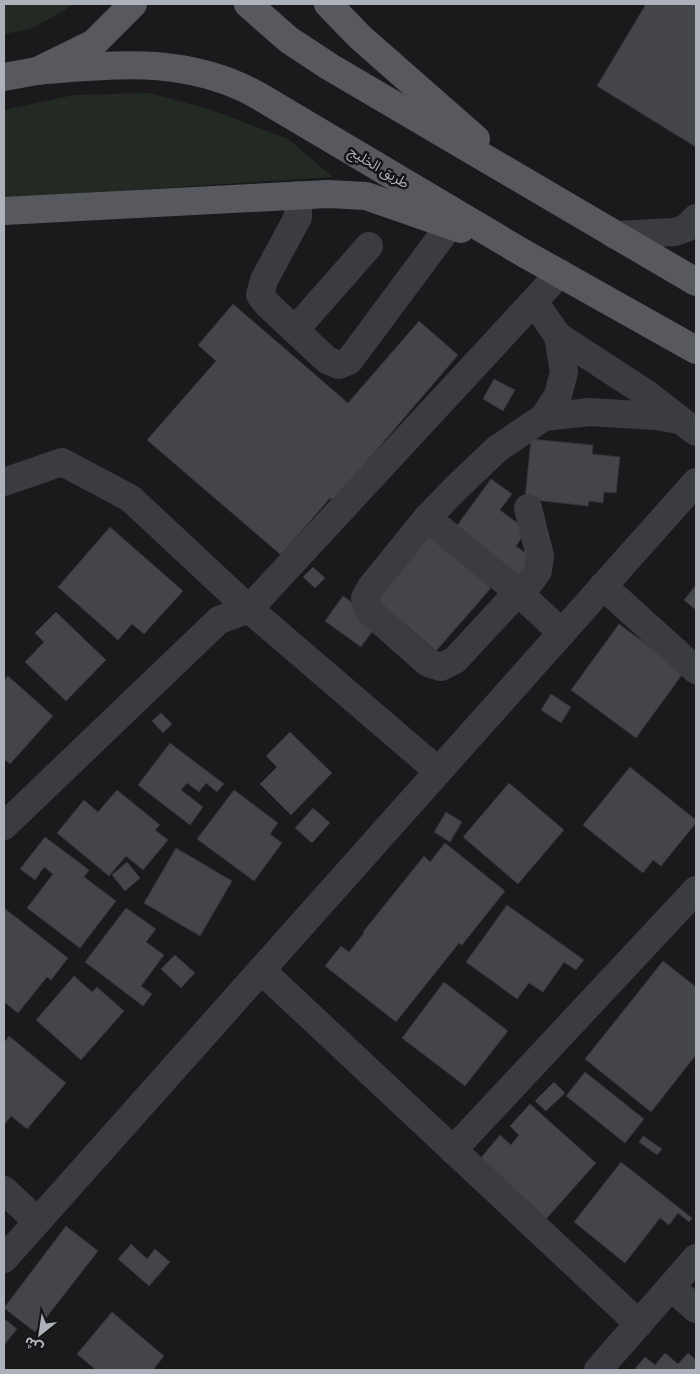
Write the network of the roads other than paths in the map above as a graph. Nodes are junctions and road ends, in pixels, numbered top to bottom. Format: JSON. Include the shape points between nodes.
{"nodes":[{"id":1,"x":133,"y":4,"type":"edge"},
{"id":2,"x":248,"y":4,"type":"edge"},
{"id":3,"x":328,"y":4,"type":"edge"},
{"id":4,"x":37,"y":71,"type":"junction"},
{"id":5,"x":4,"y":77,"type":"edge"},
{"id":6,"x":526,"y":182,"type":"junction"},
{"id":7,"x":298,"y":195,"type":"junction"},
{"id":8,"x":4,"y":211,"type":"edge"},
{"id":9,"x":696,"y":218,"type":"edge"},
{"id":10,"x":450,"y":225,"type":"junction"},
{"id":11,"x":615,"y":235,"type":"junction"},
{"id":12,"x":369,"y":246,"type":"dead end"},
{"id":13,"x":525,"y":254,"type":"junction"},
{"id":14,"x":560,"y":273,"type":"junction"},
{"id":15,"x":696,"y":282,"type":"edge"},
{"id":16,"x":534,"y":302,"type":"junction"},
{"id":17,"x":295,"y":330,"type":"junction"},
{"id":18,"x":558,"y":336,"type":"junction"},
{"id":19,"x":696,"y":350,"type":"edge"},
{"id":20,"x":544,"y":417,"type":"junction"},
{"id":21,"x":689,"y":426,"type":"edge"},
{"id":22,"x":4,"y":482,"type":"edge"},
{"id":23,"x":696,"y":482,"type":"edge"},
{"id":24,"x":528,"y":508,"type":"dead end"},
{"id":25,"x":427,"y":518,"type":"junction"},
{"id":26,"x":603,"y":586,"type":"junction"},
{"id":27,"x":518,"y":592,"type":"junction"},
{"id":28,"x":249,"y":609,"type":"junction"},
{"id":29,"x":562,"y":633,"type":"junction"},
{"id":30,"x":696,"y":670,"type":"edge"},
{"id":31,"x":438,"y":771,"type":"junction"},
{"id":32,"x":4,"y":826,"type":"edge"},
{"id":33,"x":696,"y":890,"type":"edge"},
{"id":34,"x":261,"y":970,"type":"junction"},
{"id":35,"x":453,"y":1150,"type":"junction"},
{"id":36,"x":4,"y":1190,"type":"edge"},
{"id":37,"x":37,"y":1221,"type":"junction"},
{"id":38,"x":696,"y":1258,"type":"edge"},
{"id":39,"x":4,"y":1259,"type":"edge"},
{"id":40,"x":671,"y":1287,"type":"junction"},
{"id":41,"x":696,"y":1309,"type":"edge"},
{"id":42,"x":639,"y":1324,"type":"junction"},
{"id":43,"x":598,"y":1370,"type":"edge"}],
"edges":[{"from":1,"to":4,"type":"main road","via":[[94,43]]},
{"from":2,"to":6,"type":"main road","via":[[289,40],[330,67]]},
{"from":3,"to":6,"type":"main road","via":[[360,37]]},
{"from":4,"to":5,"type":"main road"},
{"from":4,"to":13,"type":"main road","name":"طريق الخليج","via":[[156,65],[198,73],[239,86]]},
{"from":6,"to":11,"type":"main road"},
{"from":7,"to":8,"type":"main road"},
{"from":7,"to":10,"type":"main road","via":[[366,196]]},
{"from":7,"to":17,"type":"street","via":[[298,217],[264,280],[260,295]]},
{"from":9,"to":11,"type":"street","via":[[686,228],[675,232]]},
{"from":10,"to":13,"type":"main road"},
{"from":10,"to":17,"type":"street","via":[[349,361],[338,365],[327,360]]},
{"from":11,"to":15,"type":"main road"},
{"from":12,"to":17,"type":"street"},
{"from":13,"to":14,"type":"main road","name":"طريق الخليج"},
{"from":14,"to":16,"type":"street"},
{"from":14,"to":19,"type":"main road","name":"طريق الخليج"},
{"from":16,"to":18,"type":"street"},
{"from":16,"to":28,"type":"street"},
{"from":18,"to":20,"type":"street","via":[[564,372],[558,395]]},
{"from":18,"to":21,"type":"street","via":[[647,394]]},
{"from":20,"to":21,"type":"street","via":[[590,412],[656,416]]},
{"from":20,"to":25,"type":"street","via":[[497,449]]},
{"from":22,"to":28,"type":"street","via":[[62,462],[130,498]]},
{"from":23,"to":26,"type":"street"},
{"from":24,"to":27,"type":"street","via":[[540,556],[538,571]]},
{"from":25,"to":27,"type":"street"},
{"from":25,"to":27,"type":"street","via":[[365,598],[369,611],[428,663],[441,667],[455,660]]},
{"from":26,"to":29,"type":"street"},
{"from":26,"to":30,"type":"street"},
{"from":27,"to":29,"type":"street"},
{"from":28,"to":31,"type":"street"},
{"from":28,"to":32,"type":"street","via":[[219,620]]},
{"from":29,"to":31,"type":"street"},
{"from":31,"to":34,"type":"street"},
{"from":33,"to":35,"type":"street"},
{"from":34,"to":35,"type":"street"},
{"from":34,"to":37,"type":"street"},
{"from":35,"to":42,"type":"street"},
{"from":36,"to":37,"type":"street"},
{"from":37,"to":39,"type":"street"},
{"from":38,"to":40,"type":"street"},
{"from":40,"to":41,"type":"street"},
{"from":40,"to":42,"type":"street"},
{"from":42,"to":43,"type":"street"}]}
